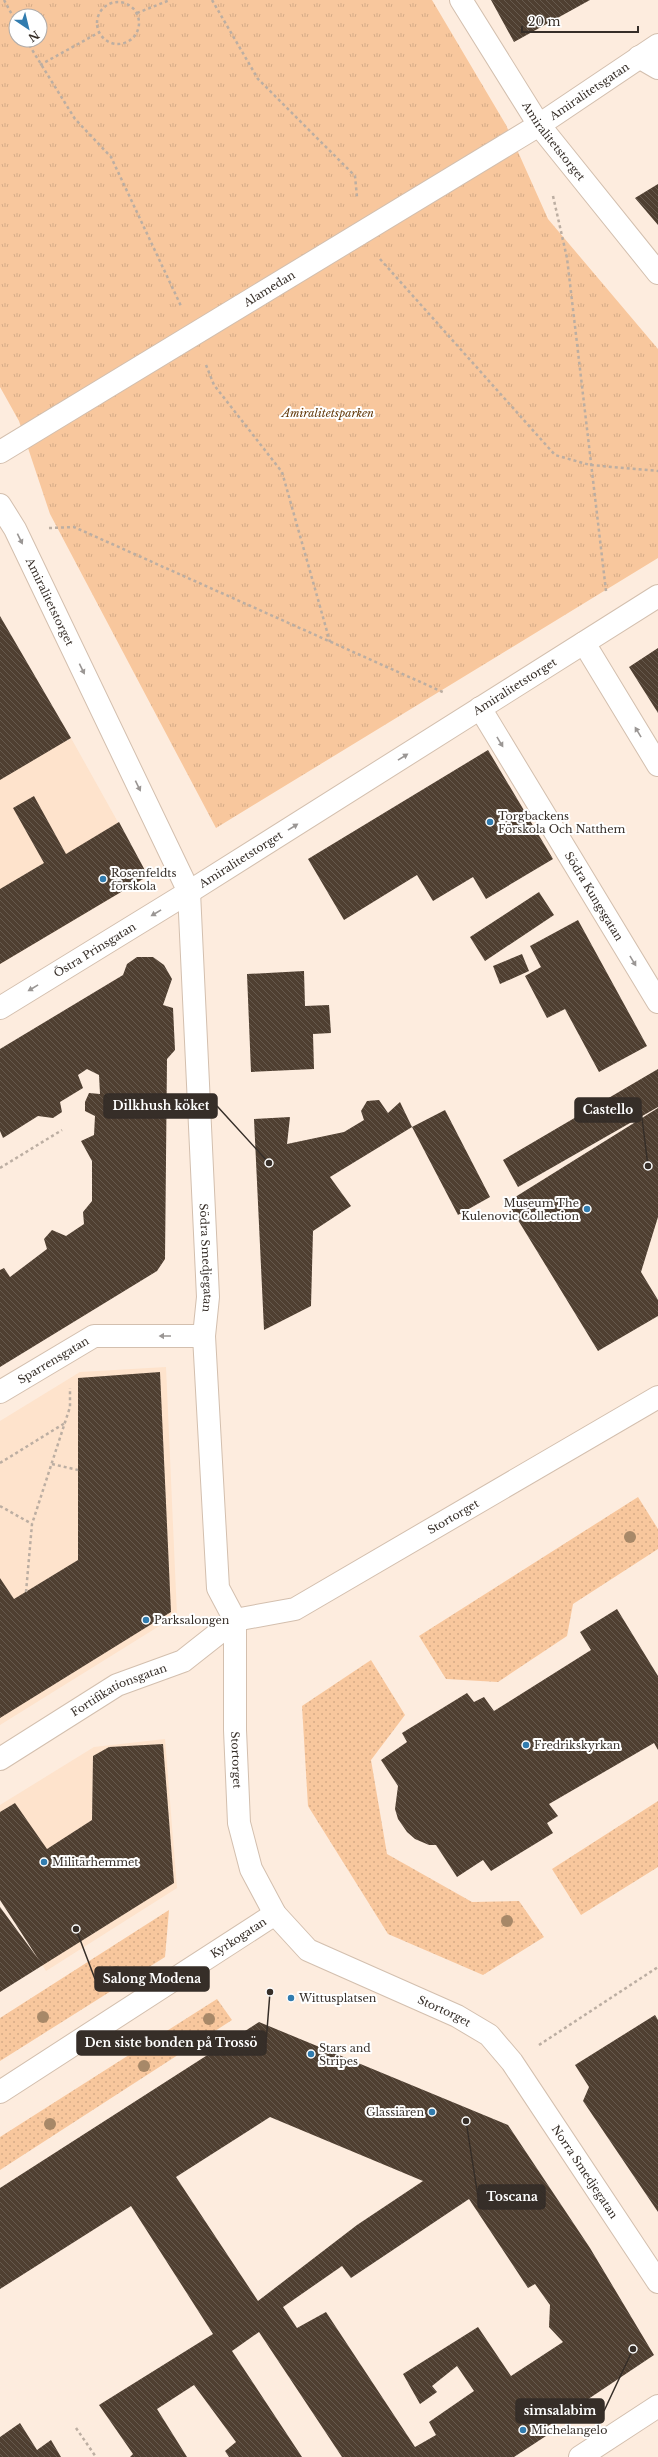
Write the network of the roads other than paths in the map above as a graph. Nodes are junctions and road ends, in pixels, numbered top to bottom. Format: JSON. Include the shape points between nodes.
{"nodes":[{"id":1,"x":461,"y":0,"type":"edge"},
{"id":2,"x":658,"y":45,"type":"edge"},
{"id":3,"x":639,"y":57,"type":"junction"},
{"id":4,"x":658,"y":68,"type":"edge"},
{"id":5,"x":539,"y":125,"type":"junction"},
{"id":6,"x":658,"y":273,"type":"edge"},
{"id":7,"x":0,"y":452,"type":"edge"},
{"id":8,"x":0,"y":505,"type":"edge"},
{"id":9,"x":658,"y":596,"type":"edge"},
{"id":10,"x":584,"y":643,"type":"junction"},
{"id":11,"x":480,"y":708,"type":"junction"},
{"id":12,"x":658,"y":765,"type":"edge"},
{"id":13,"x":189,"y":892,"type":"junction"},
{"id":14,"x":658,"y":1002,"type":"edge"},
{"id":15,"x":0,"y":1008,"type":"edge"},
{"id":16,"x":204,"y":1336,"type":"junction"},
{"id":17,"x":0,"y":1392,"type":"edge"},
{"id":18,"x":658,"y":1397,"type":"edge"},
{"id":19,"x":235,"y":1620,"type":"junction"},
{"id":20,"x":0,"y":1759,"type":"edge"},
{"id":21,"x":274,"y":1914,"type":"junction"},
{"id":22,"x":512,"y":2062,"type":"joint"},
{"id":23,"x":0,"y":2092,"type":"edge"},
{"id":24,"x":658,"y":2282,"type":"edge"},
{"id":25,"x":658,"y":2406,"type":"edge"},
{"id":26,"x":580,"y":2457,"type":"edge"}],
"edges":[{"from":1,"to":5,"type":"street","name":"Amiralitetstorget"},
{"from":2,"to":3,"type":"street","name":"Amiralitetsgatan"},
{"from":3,"to":4,"type":"street","name":"Amiralitetsgatan"},
{"from":3,"to":5,"type":"street","name":"Amiralitetsgatan"},
{"from":5,"to":6,"type":"street","name":"Amiralitetstorget"},
{"from":5,"to":7,"type":"street","name":"Alamedan"},
{"from":8,"to":13,"type":"street","name":"Amiralitetstorget","one_way":true,"via":[[15,529]]},
{"from":9,"to":10,"type":"street","name":"Amiralitetstorget"},
{"from":10,"to":11,"type":"street","name":"Amiralitetstorget"},
{"from":12,"to":10,"type":"street","one_way":true},
{"from":13,"to":11,"type":"street","name":"Amiralitetstorget","one_way":true},
{"from":11,"to":14,"type":"street","name":"Södra Kungsgatan","one_way":true},
{"from":13,"to":15,"type":"street","name":"Östra Prinsgatan","one_way":true},
{"from":13,"to":16,"type":"street","name":"Södra Smedjegatan","via":[[208,1297]]},
{"from":16,"to":17,"type":"street","name":"Sparrensgatan","one_way":true,"via":[[94,1336]]},
{"from":16,"to":19,"type":"street","name":"Södra Smedjegatan","via":[[218,1588]]},
{"from":18,"to":19,"type":"street","name":"Stortorget","via":[[295,1610]]},
{"from":19,"to":20,"type":"street","name":"Fortifikationsgatan","via":[[183,1661],[117,1685]]},
{"from":19,"to":21,"type":"street","name":"Stortorget","via":[[234,1730],[239,1823],[251,1869]]},
{"from":21,"to":22,"type":"street","name":"Stortorget","via":[[308,1950],[457,2016],[488,2035]]},
{"from":21,"to":23,"type":"street","name":"Kyrkogatan"},
{"from":22,"to":24,"type":"street","name":"Norra Smedjegatan"},
{"from":25,"to":26,"type":"street"}]}
